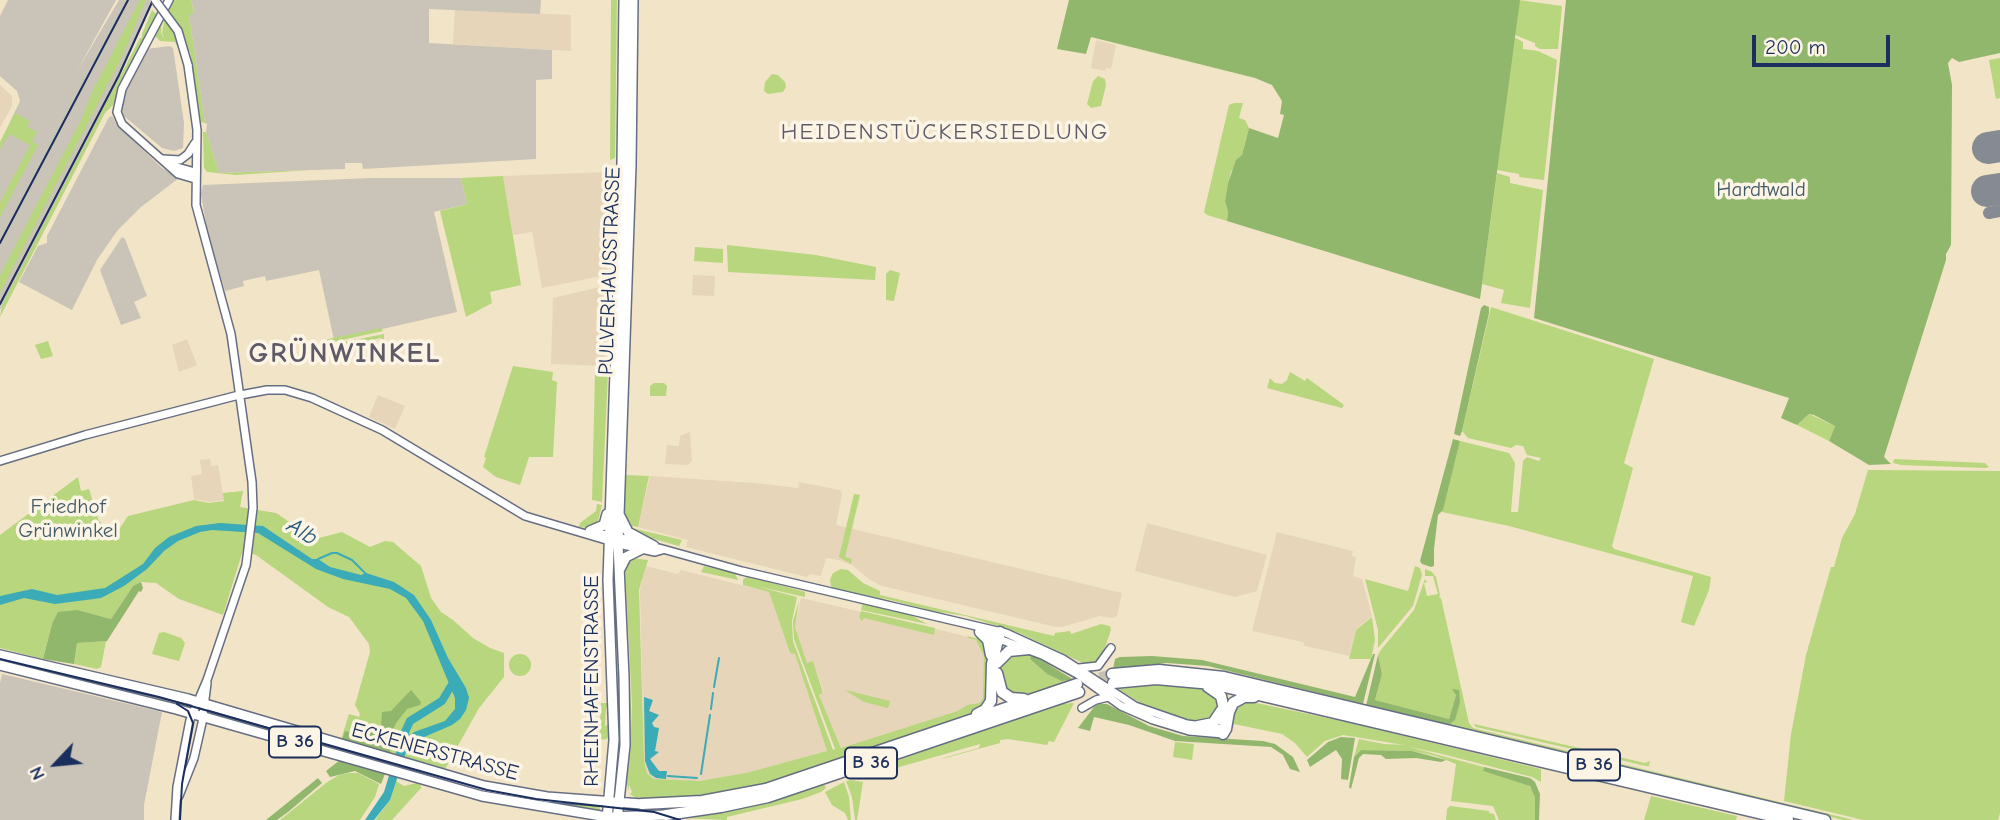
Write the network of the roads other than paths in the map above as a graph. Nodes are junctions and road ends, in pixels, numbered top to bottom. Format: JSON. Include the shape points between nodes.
{"nodes":[{"id":1,"x":155,"y":0,"type":"edge"},
{"id":2,"x":169,"y":0,"type":"edge"},
{"id":3,"x":625,"y":0,"type":"edge"},
{"id":4,"x":633,"y":0,"type":"edge"},
{"id":5,"x":197,"y":140,"type":"junction"},
{"id":6,"x":162,"y":159,"type":"junction"},
{"id":7,"x":195,"y":176,"type":"junction"},
{"id":8,"x":240,"y":394,"type":"junction"},
{"id":9,"x":0,"y":461,"type":"edge"},
{"id":10,"x":611,"y":488,"type":"junction"},
{"id":11,"x":619,"y":512,"type":"junction"},
{"id":12,"x":573,"y":530,"type":"junction"},
{"id":13,"x":590,"y":531,"type":"junction"},
{"id":14,"x":614,"y":540,"type":"junction"},
{"id":15,"x":658,"y":548,"type":"junction"},
{"id":16,"x":642,"y":549,"type":"junction"},
{"id":17,"x":619,"y":584,"type":"junction"},
{"id":18,"x":967,"y":625,"type":"junction"},
{"id":19,"x":980,"y":632,"type":"junction"},
{"id":20,"x":1002,"y":635,"type":"junction"},
{"id":21,"x":1111,"y":648,"type":"dead end"},
{"id":22,"x":1029,"y":649,"type":"junction"},
{"id":23,"x":3,"y":655,"type":"edge"},
{"id":24,"x":994,"y":664,"type":"junction"},
{"id":25,"x":0,"y":665,"type":"edge"},
{"id":26,"x":1075,"y":670,"type":"junction"},
{"id":27,"x":1112,"y":674,"type":"junction"},
{"id":28,"x":1198,"y":681,"type":"junction"},
{"id":29,"x":1095,"y":684,"type":"junction"},
{"id":30,"x":1079,"y":691,"type":"junction"},
{"id":31,"x":1118,"y":695,"type":"junction"},
{"id":32,"x":1108,"y":697,"type":"junction"},
{"id":33,"x":1028,"y":700,"type":"junction"},
{"id":34,"x":1287,"y":701,"type":"junction"},
{"id":35,"x":201,"y":704,"type":"junction"},
{"id":36,"x":1082,"y":708,"type":"dead end"},
{"id":37,"x":1223,"y":708,"type":"junction"},
{"id":38,"x":192,"y":714,"type":"junction"},
{"id":39,"x":203,"y":717,"type":"junction"},
{"id":40,"x":1198,"y":726,"type":"junction"},
{"id":41,"x":944,"y":729,"type":"junction"},
{"id":42,"x":1223,"y":730,"type":"junction"},
{"id":43,"x":388,"y":764,"type":"junction"},
{"id":44,"x":402,"y":768,"type":"junction"},
{"id":45,"x":623,"y":772,"type":"junction"},
{"id":46,"x":611,"y":779,"type":"junction"},
{"id":47,"x":590,"y":800,"type":"junction"},
{"id":48,"x":615,"y":802,"type":"junction"},
{"id":49,"x":642,"y":804,"type":"junction"},
{"id":50,"x":176,"y":807,"type":"junction"},
{"id":51,"x":584,"y":814,"type":"junction"},
{"id":52,"x":666,"y":815,"type":"joint"},
{"id":53,"x":612,"y":819,"type":"edge"},
{"id":54,"x":633,"y":819,"type":"edge"},
{"id":55,"x":175,"y":820,"type":"edge"},
{"id":56,"x":594,"y":820,"type":"edge"},
{"id":57,"x":1788,"y":820,"type":"edge"},
{"id":58,"x":1825,"y":820,"type":"edge"}],
"edges":[{"from":1,"to":5,"type":"street","bridge":true,"via":[[180,35]]},
{"from":2,"to":6,"type":"street","via":[[116,107],[122,124]]},
{"from":3,"to":10,"type":"main road","name":"PULVERHAUSSTRASSE"},
{"from":4,"to":11,"type":"main road","name":"PULVERHAUSSTRASSE"},
{"from":5,"to":6,"type":"street","via":[[183,159]]},
{"from":5,"to":7,"type":"street"},
{"from":6,"to":7,"type":"street","via":[[178,174]]},
{"from":7,"to":8,"type":"street","via":[[197,215],[229,321]]},
{"from":8,"to":9,"type":"street"},
{"from":8,"to":12,"type":"street","via":[[279,390],[312,398],[382,430],[525,516]]},
{"from":8,"to":35,"type":"street","via":[[252,482],[250,535],[246,565]]},
{"from":10,"to":13,"type":"main road","via":[[605,523]]},
{"from":10,"to":14,"type":"main road","name":"PULVERHAUSSTRASSE"},
{"from":11,"to":14,"type":"main road","name":"PULVERHAUSSTRASSE"},
{"from":11,"to":15,"type":"main road","via":[[628,532]]},
{"from":12,"to":13,"type":"street"},
{"from":12,"to":14,"type":"street"},
{"from":13,"to":14,"type":"street"},
{"from":14,"to":15,"type":"street"},
{"from":14,"to":16,"type":"street"},
{"from":14,"to":17,"type":"main road","name":"RHEINHAFENSTRASSE"},
{"from":14,"to":46,"type":"main road","name":"RHEINHAFENSTRASSE","via":[[609,612]]},
{"from":15,"to":16,"type":"street","via":[[655,552]]},
{"from":15,"to":18,"type":"street"},
{"from":16,"to":17,"type":"main road","via":[[621,562]]},
{"from":17,"to":45,"type":"main road","name":"RHEINHAFENSTRASSE","via":[[625,700]]},
{"from":18,"to":19,"type":"street"},
{"from":18,"to":20,"type":"street"},
{"from":19,"to":20,"type":"street"},
{"from":19,"to":24,"type":"highway","via":[[989,642]]},
{"from":20,"to":22,"type":"street"},
{"from":20,"to":24,"type":"highway"},
{"from":20,"to":26,"type":"street","via":[[1046,650]]},
{"from":21,"to":26,"type":"street","via":[[1098,666]]},
{"from":22,"to":24,"type":"highway","via":[[1009,651]]},
{"from":22,"to":26,"type":"street"},
{"from":23,"to":35,"type":"main road","number":"B 36"},
{"from":24,"to":33,"type":"highway","via":[[1002,692]]},
{"from":24,"to":41,"type":"highway","via":[[989,706]]},
{"from":25,"to":38,"type":"main road","number":"B 36"},
{"from":26,"to":29,"type":"street"},
{"from":26,"to":30,"type":"street"},
{"from":27,"to":28,"type":"highway","number":"B 36"},
{"from":27,"to":31,"type":"street","via":[[1110,682]]},
{"from":27,"to":58,"type":"highway","number":"B 36","via":[[1159,670],[1224,677]]},
{"from":28,"to":34,"type":"highway","number":"B 36"},
{"from":28,"to":37,"type":"highway","via":[[1217,692]]},
{"from":29,"to":31,"type":"street"},
{"from":29,"to":32,"type":"street"},
{"from":30,"to":33,"type":"highway","number":"B 36"},
{"from":30,"to":52,"type":"highway","number":"B 36","via":[[777,794]]},
{"from":31,"to":40,"type":"street","via":[[1154,714]]},
{"from":32,"to":36,"type":"street"},
{"from":32,"to":42,"type":"street","via":[[1173,727],[1198,733]]},
{"from":33,"to":41,"type":"highway","number":"B 36"},
{"from":34,"to":42,"type":"highway","via":[[1238,699]]},
{"from":34,"to":57,"type":"highway","number":"B 36"},
{"from":35,"to":38,"type":"street"},
{"from":35,"to":39,"type":"street"},
{"from":35,"to":43,"type":"main road","name":"ECKENERSTRASSE","number":"B 36"},
{"from":37,"to":40,"type":"highway","via":[[1213,723]]},
{"from":37,"to":42,"type":"highway"},
{"from":38,"to":39,"type":"main road","number":"B 36"},
{"from":38,"to":50,"type":"street"},
{"from":39,"to":43,"type":"main road","name":"ECKENERSTRASSE","number":"B 36"},
{"from":39,"to":50,"type":"street"},
{"from":40,"to":42,"type":"street"},
{"from":41,"to":49,"type":"highway","number":"B 36","via":[[766,789],[690,802]]},
{"from":43,"to":44,"type":"main road","name":"ECKENERSTRASSE","number":"B 36"},
{"from":44,"to":47,"type":"main road","name":"ECKENERSTRASSE","number":"B 36","via":[[528,794]]},
{"from":44,"to":51,"type":"main road","name":"ECKENERSTRASSE","number":"B 36","via":[[482,796]]},
{"from":45,"to":48,"type":"main road","name":"RHEINHAFENSTRASSE"},
{"from":45,"to":49,"type":"main road","via":[[628,794]]},
{"from":46,"to":47,"type":"main road","via":[[601,794]]},
{"from":46,"to":48,"type":"main road","name":"RHEINHAFENSTRASSE"},
{"from":47,"to":48,"type":"main road","name":"ECKENERSTRASSE","number":"B 36"},
{"from":48,"to":49,"type":"main road","number":"B 36"},
{"from":48,"to":53,"type":"main road","name":"RHEINHAFENSTRASSE"},
{"from":50,"to":55,"type":"street"},
{"from":51,"to":53,"type":"main road","name":"ECKENERSTRASSE","number":"B 36"},
{"from":51,"to":56,"type":"main road"},
{"from":52,"to":54,"type":"main road","number":"B 36"},
{"from":53,"to":54,"type":"main road","number":"B 36"}]}
